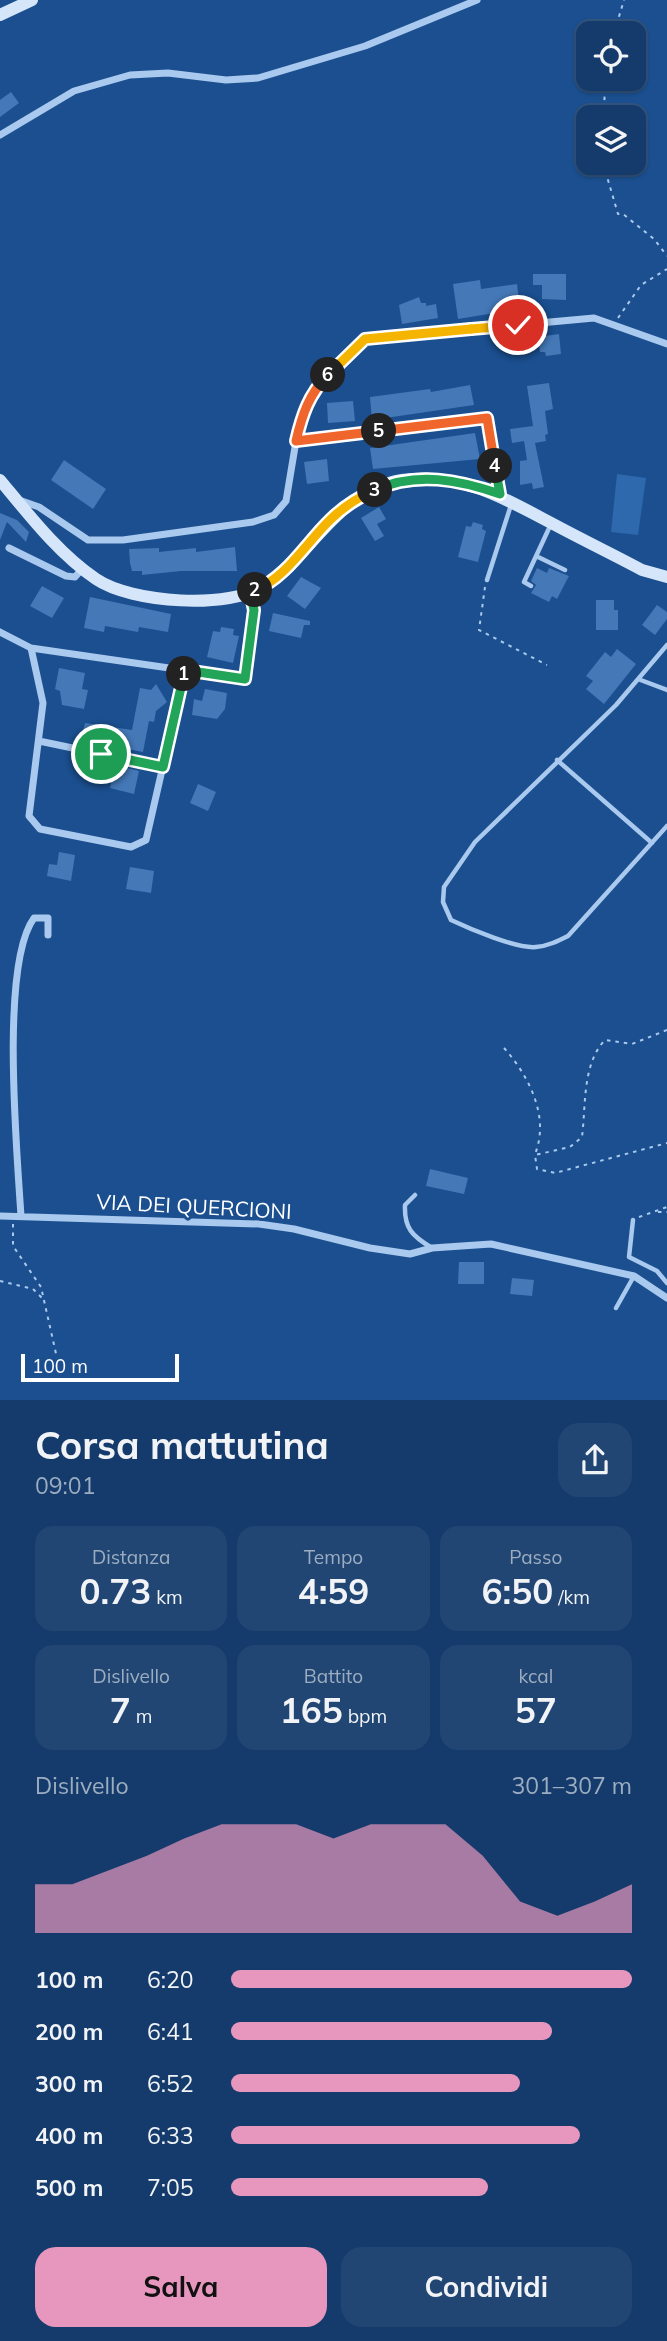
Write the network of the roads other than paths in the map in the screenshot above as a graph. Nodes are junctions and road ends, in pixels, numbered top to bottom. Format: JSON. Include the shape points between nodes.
{"nodes":[{"id":1,"x":32,"y":0,"type":"edge"},
{"id":2,"x":477,"y":0,"type":"edge"},
{"id":3,"x":0,"y":15,"type":"edge"},
{"id":4,"x":0,"y":135,"type":"edge"},
{"id":5,"x":667,"y":344,"type":"edge"},
{"id":6,"x":296,"y":441,"type":"junction"},
{"id":7,"x":0,"y":480,"type":"edge"},
{"id":8,"x":15,"y":498,"type":"junction"},
{"id":9,"x":506,"y":498,"type":"junction"},
{"id":10,"x":552,"y":523,"type":"junction"},
{"id":11,"x":9,"y":548,"type":"dead end"},
{"id":12,"x":536,"y":556,"type":"junction"},
{"id":13,"x":82,"y":569,"type":"junction"},
{"id":14,"x":565,"y":570,"type":"dead end"},
{"id":15,"x":667,"y":577,"type":"edge"},
{"id":16,"x":487,"y":580,"type":"road end"},
{"id":17,"x":531,"y":586,"type":"dead end"},
{"id":18,"x":250,"y":592,"type":"junction"},
{"id":19,"x":0,"y":632,"type":"edge"},
{"id":20,"x":667,"y":645,"type":"edge"},
{"id":21,"x":31,"y":648,"type":"junction"},
{"id":22,"x":185,"y":670,"type":"junction"},
{"id":23,"x":638,"y":679,"type":"junction"},
{"id":24,"x":667,"y":690,"type":"edge"},
{"id":25,"x":39,"y":741,"type":"junction"},
{"id":26,"x":557,"y":760,"type":"junction"},
{"id":27,"x":163,"y":767,"type":"junction"},
{"id":28,"x":667,"y":825,"type":"edge"},
{"id":29,"x":652,"y":843,"type":"junction"},
{"id":30,"x":48,"y":935,"type":"dead end"},
{"id":31,"x":415,"y":1195,"type":"dead end"},
{"id":32,"x":0,"y":1216,"type":"edge"},
{"id":33,"x":17,"y":1216,"type":"junction"},
{"id":34,"x":633,"y":1220,"type":"road end"},
{"id":35,"x":432,"y":1248,"type":"junction"},
{"id":36,"x":634,"y":1276,"type":"junction"},
{"id":37,"x":667,"y":1283,"type":"edge"},
{"id":38,"x":667,"y":1298,"type":"edge"},
{"id":39,"x":616,"y":1308,"type":"dead end"}],
"edges":[{"from":1,"to":3,"type":"main road"},
{"from":2,"to":4,"type":"street","via":[[365,46],[258,78],[130,75],[74,91]]},
{"from":5,"to":6,"type":"street","via":[[594,318],[365,339],[315,387]]},
{"from":6,"to":8,"type":"street","via":[[286,501],[274,515],[253,522],[123,540],[89,540],[39,507]]},
{"from":6,"to":9,"type":"street","via":[[487,418]]},
{"from":7,"to":8,"type":"main road"},
{"from":8,"to":13,"type":"main road"},
{"from":9,"to":10,"type":"main road"},
{"from":9,"to":16,"type":"lane"},
{"from":9,"to":18,"type":"main road","via":[[449,480],[401,480],[346,507],[264,586]]},
{"from":10,"to":12,"type":"lane"},
{"from":10,"to":15,"type":"main road","via":[[642,570]]},
{"from":11,"to":13,"type":"street","via":[[66,576],[75,577]]},
{"from":12,"to":14,"type":"lane"},
{"from":12,"to":17,"type":"lane","via":[[524,582]]},
{"from":13,"to":18,"type":"main road","via":[[99,582],[193,603]]},
{"from":18,"to":22,"type":"street","via":[[254,610],[245,679]]},
{"from":19,"to":21,"type":"street"},
{"from":20,"to":23,"type":"lane"},
{"from":21,"to":22,"type":"street"},
{"from":21,"to":25,"type":"street","via":[[43,703]]},
{"from":22,"to":27,"type":"street"},
{"from":23,"to":24,"type":"lane"},
{"from":23,"to":26,"type":"lane"},
{"from":25,"to":27,"type":"street"},
{"from":25,"to":27,"type":"street","via":[[29,816],[40,830],[131,847],[146,840]]},
{"from":26,"to":29,"type":"lane"},
{"from":26,"to":29,"type":"lane","via":[[456,867],[444,887],[443,902],[451,920],[533,948],[550,945],[568,936]]},
{"from":28,"to":29,"type":"lane"},
{"from":30,"to":33,"type":"street","via":[[48,918],[34,918],[25,928],[11,998]]},
{"from":31,"to":35,"type":"lane","via":[[405,1205],[404,1222],[413,1236]]},
{"from":32,"to":33,"type":"street","name":"VIA DEI QUERCIONI"},
{"from":33,"to":35,"type":"street","name":"VIA DEI QUERCIONI","via":[[259,1224],[410,1254]]},
{"from":34,"to":37,"type":"lane","via":[[629,1257],[657,1271]]},
{"from":35,"to":36,"type":"street","name":"VIA DEI QUERCIONI","via":[[491,1244]]},
{"from":36,"to":38,"type":"street","name":"VIA DEI QUERCIONI"},
{"from":36,"to":39,"type":"lane"}]}
